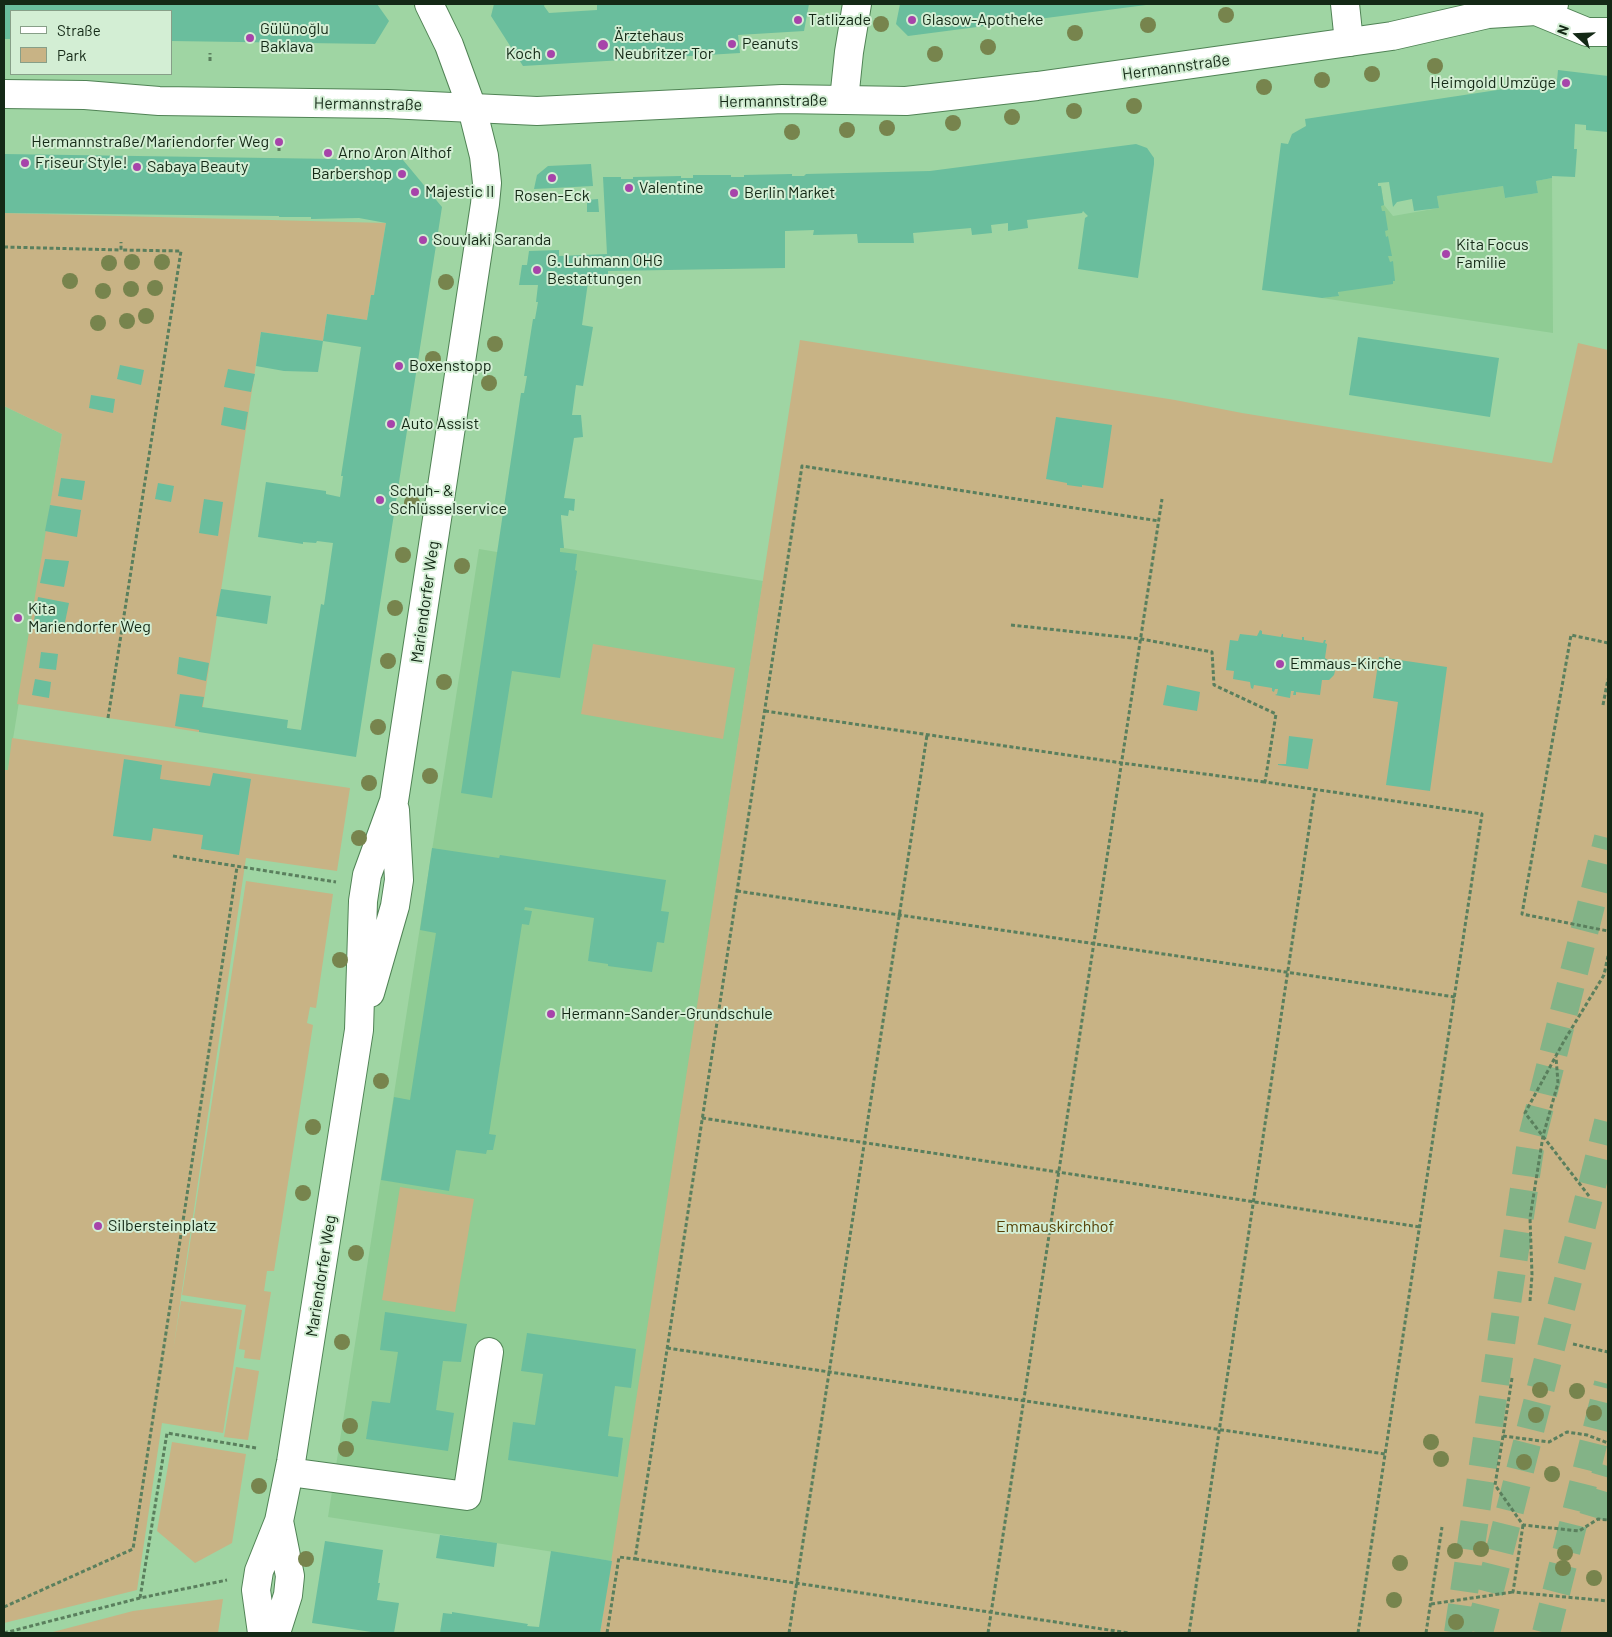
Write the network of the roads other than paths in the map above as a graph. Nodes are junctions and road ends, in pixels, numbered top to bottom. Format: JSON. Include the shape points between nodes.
{"nodes":[{"id":1,"x":429,"y":4,"type":"edge"},
{"id":2,"x":857,"y":4,"type":"edge"},
{"id":3,"x":1345,"y":4,"type":"edge"},
{"id":4,"x":1545,"y":7,"type":"edge"},
{"id":5,"x":1608,"y":32,"type":"edge"},
{"id":6,"x":1349,"y":42,"type":"junction"},
{"id":7,"x":4,"y":94,"type":"edge"},
{"id":8,"x":844,"y":100,"type":"junction"},
{"id":9,"x":472,"y":108,"type":"junction"},
{"id":10,"x":489,"y":1352,"type":"dead end"},
{"id":11,"x":289,"y":1472,"type":"junction"},
{"id":12,"x":279,"y":1521,"type":"junction"},
{"id":13,"x":262,"y":1633,"type":"edge"},
{"id":14,"x":276,"y":1633,"type":"edge"}],
"edges":[{"from":1,"to":9,"type":"street","name":"Mariendorfer Weg","via":[[449,45]]},
{"from":2,"to":8,"type":"street"},
{"from":3,"to":6,"type":"street"},
{"from":4,"to":5,"type":"street","via":[[1587,32]]},
{"from":4,"to":6,"type":"street","name":"Hermannstraße","via":[[1488,14],[1392,36]]},
{"from":6,"to":8,"type":"street","name":"Hermannstraße","via":[[985,93],[906,101]]},
{"from":7,"to":9,"type":"street","name":"Hermannstraße"},
{"from":8,"to":9,"type":"street","name":"Hermannstraße","via":[[782,99],[565,111]]},
{"from":9,"to":11,"type":"street","name":"Mariendorfer Weg","via":[[487,183],[394,801],[400,880],[359,1030]]},
{"from":10,"to":11,"type":"street","via":[[467,1496]]},
{"from":11,"to":12,"type":"street","name":"Mariendorfer Weg"},
{"from":12,"to":13,"type":"street","name":"Mariendorfer Weg","via":[[259,1571],[256,1590]]},
{"from":12,"to":14,"type":"street","name":"Mariendorfer Weg","via":[[290,1576],[288,1595]]}]}
